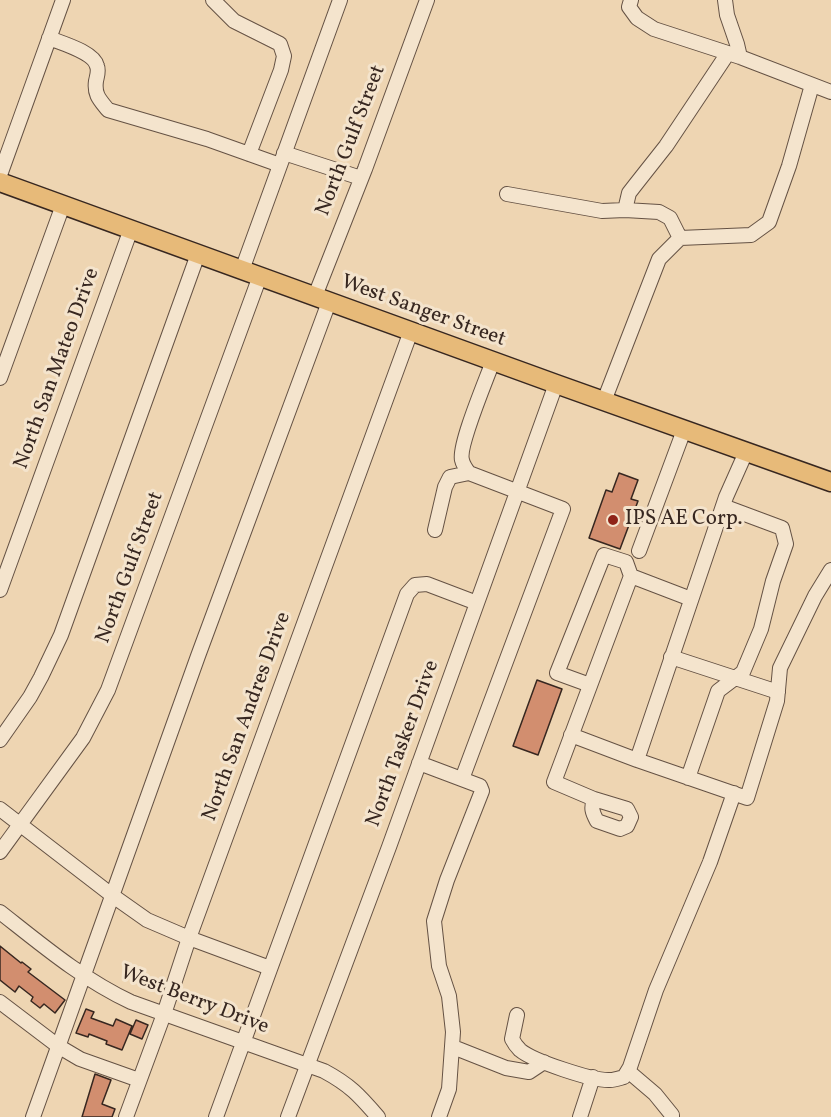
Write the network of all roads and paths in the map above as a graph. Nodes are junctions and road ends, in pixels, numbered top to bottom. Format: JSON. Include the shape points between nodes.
{"nodes":[{"id":1,"x":63,"y":0,"type":"edge"},
{"id":2,"x":213,"y":0,"type":"edge"},
{"id":3,"x":340,"y":0,"type":"edge"},
{"id":4,"x":427,"y":0,"type":"edge"},
{"id":5,"x":631,"y":0,"type":"edge"},
{"id":6,"x":725,"y":0,"type":"edge"},
{"id":7,"x":49,"y":38,"type":"junction"},
{"id":8,"x":734,"y":55,"type":"junction"},
{"id":9,"x":812,"y":85,"type":"junction"},
{"id":10,"x":831,"y":92,"type":"edge"},
{"id":11,"x":249,"y":154,"type":"junction"},
{"id":12,"x":282,"y":159,"type":"junction"},
{"id":13,"x":0,"y":175,"type":"edge"},
{"id":14,"x":361,"y":178,"type":"junction"},
{"id":15,"x":0,"y":182,"type":"edge"},
{"id":16,"x":507,"y":194,"type":"dead end"},
{"id":17,"x":63,"y":205,"type":"junction"},
{"id":18,"x":626,"y":210,"type":"junction"},
{"id":19,"x":131,"y":230,"type":"junction"},
{"id":20,"x":680,"y":238,"type":"junction"},
{"id":21,"x":198,"y":254,"type":"junction"},
{"id":22,"x":242,"y":270,"type":"junction"},
{"id":23,"x":260,"y":276,"type":"junction"},
{"id":24,"x":322,"y":299,"type":"junction"},
{"id":25,"x":411,"y":331,"type":"junction"},
{"id":26,"x":494,"y":361,"type":"junction"},
{"id":27,"x":0,"y":378,"type":"edge"},
{"id":28,"x":556,"y":384,"type":"junction"},
{"id":29,"x":604,"y":401,"type":"junction"},
{"id":30,"x":684,"y":430,"type":"junction"},
{"id":31,"x":746,"y":452,"type":"junction"},
{"id":32,"x":469,"y":473,"type":"junction"},
{"id":33,"x":831,"y":482,"type":"edge"},
{"id":34,"x":518,"y":492,"type":"junction"},
{"id":35,"x":723,"y":506,"type":"junction"},
{"id":36,"x":435,"y":530,"type":"dead end"},
{"id":37,"x":639,"y":551,"type":"dead end"},
{"id":38,"x":831,"y":570,"type":"edge"},
{"id":39,"x":632,"y":576,"type":"junction"},
{"id":40,"x":0,"y":590,"type":"edge"},
{"id":41,"x":691,"y":599,"type":"junction"},
{"id":42,"x":477,"y":603,"type":"junction"},
{"id":43,"x":671,"y":657,"type":"junction"},
{"id":44,"x":736,"y":677,"type":"junction"},
{"id":45,"x":590,"y":685,"type":"junction"},
{"id":46,"x":778,"y":692,"type":"junction"},
{"id":47,"x":571,"y":735,"type":"junction"},
{"id":48,"x":0,"y":740,"type":"edge"},
{"id":49,"x":637,"y":760,"type":"junction"},
{"id":50,"x":420,"y":762,"type":"junction"},
{"id":51,"x":688,"y":778,"type":"junction"},
{"id":52,"x":462,"y":779,"type":"junction"},
{"id":53,"x":734,"y":794,"type":"junction"},
{"id":54,"x":594,"y":798,"type":"dead end"},
{"id":55,"x":0,"y":809,"type":"edge"},
{"id":56,"x":20,"y":824,"type":"junction"},
{"id":57,"x":0,"y":852,"type":"edge"},
{"id":58,"x":113,"y":896,"type":"junction"},
{"id":59,"x":0,"y":912,"type":"edge"},
{"id":60,"x":189,"y":938,"type":"junction"},
{"id":61,"x":270,"y":968,"type":"junction"},
{"id":62,"x":84,"y":975,"type":"junction"},
{"id":63,"x":0,"y":1002,"type":"edge"},
{"id":64,"x":164,"y":1014,"type":"junction"},
{"id":65,"x":517,"y":1015,"type":"dead end"},
{"id":66,"x":243,"y":1042,"type":"junction"},
{"id":67,"x":58,"y":1046,"type":"junction"},
{"id":68,"x":453,"y":1047,"type":"junction"},
{"id":69,"x":544,"y":1062,"type":"junction"},
{"id":70,"x":307,"y":1065,"type":"junction"},
{"id":71,"x":628,"y":1071,"type":"junction"},
{"id":72,"x":593,"y":1077,"type":"junction"},
{"id":73,"x":139,"y":1080,"type":"junction"},
{"id":74,"x":366,"y":1111,"type":"edge"},
{"id":75,"x":33,"y":1117,"type":"edge"},
{"id":76,"x":126,"y":1117,"type":"edge"},
{"id":77,"x":216,"y":1117,"type":"edge"},
{"id":78,"x":288,"y":1117,"type":"edge"},
{"id":79,"x":378,"y":1117,"type":"edge"},
{"id":80,"x":439,"y":1117,"type":"edge"},
{"id":81,"x":580,"y":1117,"type":"edge"},
{"id":82,"x":672,"y":1117,"type":"edge"}],
"edges":[{"from":1,"to":7,"type":"street"},
{"from":2,"to":11,"type":"street","via":[[234,21],[280,44],[284,56]]},
{"from":3,"to":12,"type":"street"},
{"from":4,"to":14,"type":"street","name":"North Gulf Street"},
{"from":5,"to":8,"type":"street","via":[[629,7],[637,18],[654,29]]},
{"from":6,"to":8,"type":"street","via":[[737,45]]},
{"from":7,"to":11,"type":"street","via":[[84,53],[97,64],[94,89],[108,110]]},
{"from":7,"to":13,"type":"street"},
{"from":8,"to":9,"type":"street"},
{"from":8,"to":18,"type":"street","via":[[636,183]]},
{"from":9,"to":10,"type":"street"},
{"from":9,"to":20,"type":"street","via":[[769,222],[751,235]]},
{"from":11,"to":12,"type":"street"},
{"from":12,"to":14,"type":"street"},
{"from":12,"to":22,"type":"street"},
{"from":14,"to":24,"type":"street","name":"North Gulf Street"},
{"from":15,"to":17,"type":"main road","name":"West Sanger Street"},
{"from":16,"to":18,"type":"street","via":[[595,210]]},
{"from":17,"to":19,"type":"main road","name":"West Sanger Street"},
{"from":17,"to":27,"type":"street"},
{"from":18,"to":20,"type":"street","via":[[659,212],[670,218]]},
{"from":19,"to":21,"type":"main road","name":"West Sanger Street"},
{"from":19,"to":40,"type":"street","name":"North San Mateo Drive"},
{"from":20,"to":29,"type":"street","via":[[659,259]]},
{"from":21,"to":22,"type":"main road","name":"West Sanger Street"},
{"from":21,"to":48,"type":"street","via":[[61,635],[30,697]]},
{"from":22,"to":23,"type":"main road","name":"West Sanger Street"},
{"from":23,"to":24,"type":"main road","name":"West Sanger Street"},
{"from":23,"to":56,"type":"street","name":"North Gulf Street","via":[[108,690],[83,738]]},
{"from":24,"to":25,"type":"main road","name":"West Sanger Street"},
{"from":24,"to":58,"type":"street","name":"North Gulf Street"},
{"from":25,"to":26,"type":"main road","name":"West Sanger Street"},
{"from":25,"to":60,"type":"street","name":"North San Andres Drive"},
{"from":26,"to":28,"type":"main road","name":"West Sanger Street"},
{"from":26,"to":32,"type":"street","via":[[461,454]]},
{"from":28,"to":29,"type":"main road","name":"West Sanger Street"},
{"from":28,"to":34,"type":"street","name":"North Tasker Drive"},
{"from":29,"to":30,"type":"main road","name":"West Sanger Street"},
{"from":30,"to":31,"type":"main road","name":"West Sanger Street"},
{"from":30,"to":37,"type":"street"},
{"from":31,"to":33,"type":"main road","name":"West Sanger Street"},
{"from":31,"to":35,"type":"street"},
{"from":32,"to":34,"type":"street"},
{"from":32,"to":36,"type":"street","via":[[450,477]]},
{"from":34,"to":42,"type":"street","name":"North Tasker Drive"},
{"from":34,"to":52,"type":"street","via":[[563,509]]},
{"from":35,"to":41,"type":"street"},
{"from":35,"to":44,"type":"street","via":[[782,528],[786,544],[761,629],[743,672]]},
{"from":38,"to":46,"type":"street","via":[[780,668]]},
{"from":39,"to":41,"type":"street"},
{"from":39,"to":45,"type":"street"},
{"from":39,"to":45,"type":"street","via":[[626,562],[604,555],[557,673]]},
{"from":41,"to":43,"type":"street"},
{"from":42,"to":50,"type":"street","name":"North Tasker Drive"},
{"from":42,"to":61,"type":"street","via":[[427,584],[415,585],[407,594]]},
{"from":43,"to":44,"type":"street"},
{"from":43,"to":49,"type":"street"},
{"from":44,"to":46,"type":"street"},
{"from":44,"to":51,"type":"street","via":[[718,691]]},
{"from":45,"to":47,"type":"street"},
{"from":46,"to":53,"type":"street","via":[[747,798]]},
{"from":47,"to":49,"type":"street"},
{"from":47,"to":54,"type":"street","via":[[554,782]]},
{"from":49,"to":51,"type":"street"},
{"from":50,"to":52,"type":"street"},
{"from":50,"to":70,"type":"street","name":"North Tasker Drive"},
{"from":51,"to":53,"type":"street"},
{"from":52,"to":68,"type":"street","via":[[480,786],[482,791],[434,921],[439,966],[449,996]]},
{"from":53,"to":71,"type":"street"},
{"from":55,"to":56,"type":"street"},
{"from":56,"to":57,"type":"street","name":"North Gulf Street"},
{"from":56,"to":58,"type":"street"},
{"from":58,"to":60,"type":"street","via":[[147,920]]},
{"from":58,"to":62,"type":"street","name":"North Gulf Street"},
{"from":59,"to":62,"type":"street","name":"West Berry Drive"},
{"from":60,"to":61,"type":"street"},
{"from":60,"to":64,"type":"street","name":"North San Andres Drive"},
{"from":61,"to":66,"type":"street"},
{"from":62,"to":64,"type":"street","name":"West Berry Drive","via":[[106,990]]},
{"from":62,"to":67,"type":"street","name":"North Gulf Street"},
{"from":63,"to":67,"type":"street"},
{"from":64,"to":66,"type":"street","name":"West Berry Drive"},
{"from":64,"to":73,"type":"street","name":"North San Andres Drive"},
{"from":65,"to":69,"type":"street","via":[[512,1039],[518,1049]]},
{"from":66,"to":70,"type":"street","name":"West Berry Drive"},
{"from":66,"to":77,"type":"street"},
{"from":67,"to":73,"type":"street","via":[[80,1059]]},
{"from":67,"to":75,"type":"street","name":"North Gulf Street"},
{"from":68,"to":69,"type":"street","via":[[506,1068],[529,1072]]},
{"from":68,"to":80,"type":"street","via":[[449,1089]]},
{"from":69,"to":72,"type":"street"},
{"from":70,"to":74,"type":"street","name":"West Berry Drive","via":[[343,1081],[357,1092]]},
{"from":70,"to":78,"type":"street","name":"North Tasker Drive"},
{"from":71,"to":72,"type":"street","via":[[624,1077],[609,1080]]},
{"from":71,"to":82,"type":"street","via":[[656,1094]]},
{"from":72,"to":81,"type":"street"},
{"from":73,"to":76,"type":"street","name":"North San Andres Drive"},
{"from":74,"to":79,"type":"street","name":"West Berry Drive"}]}
